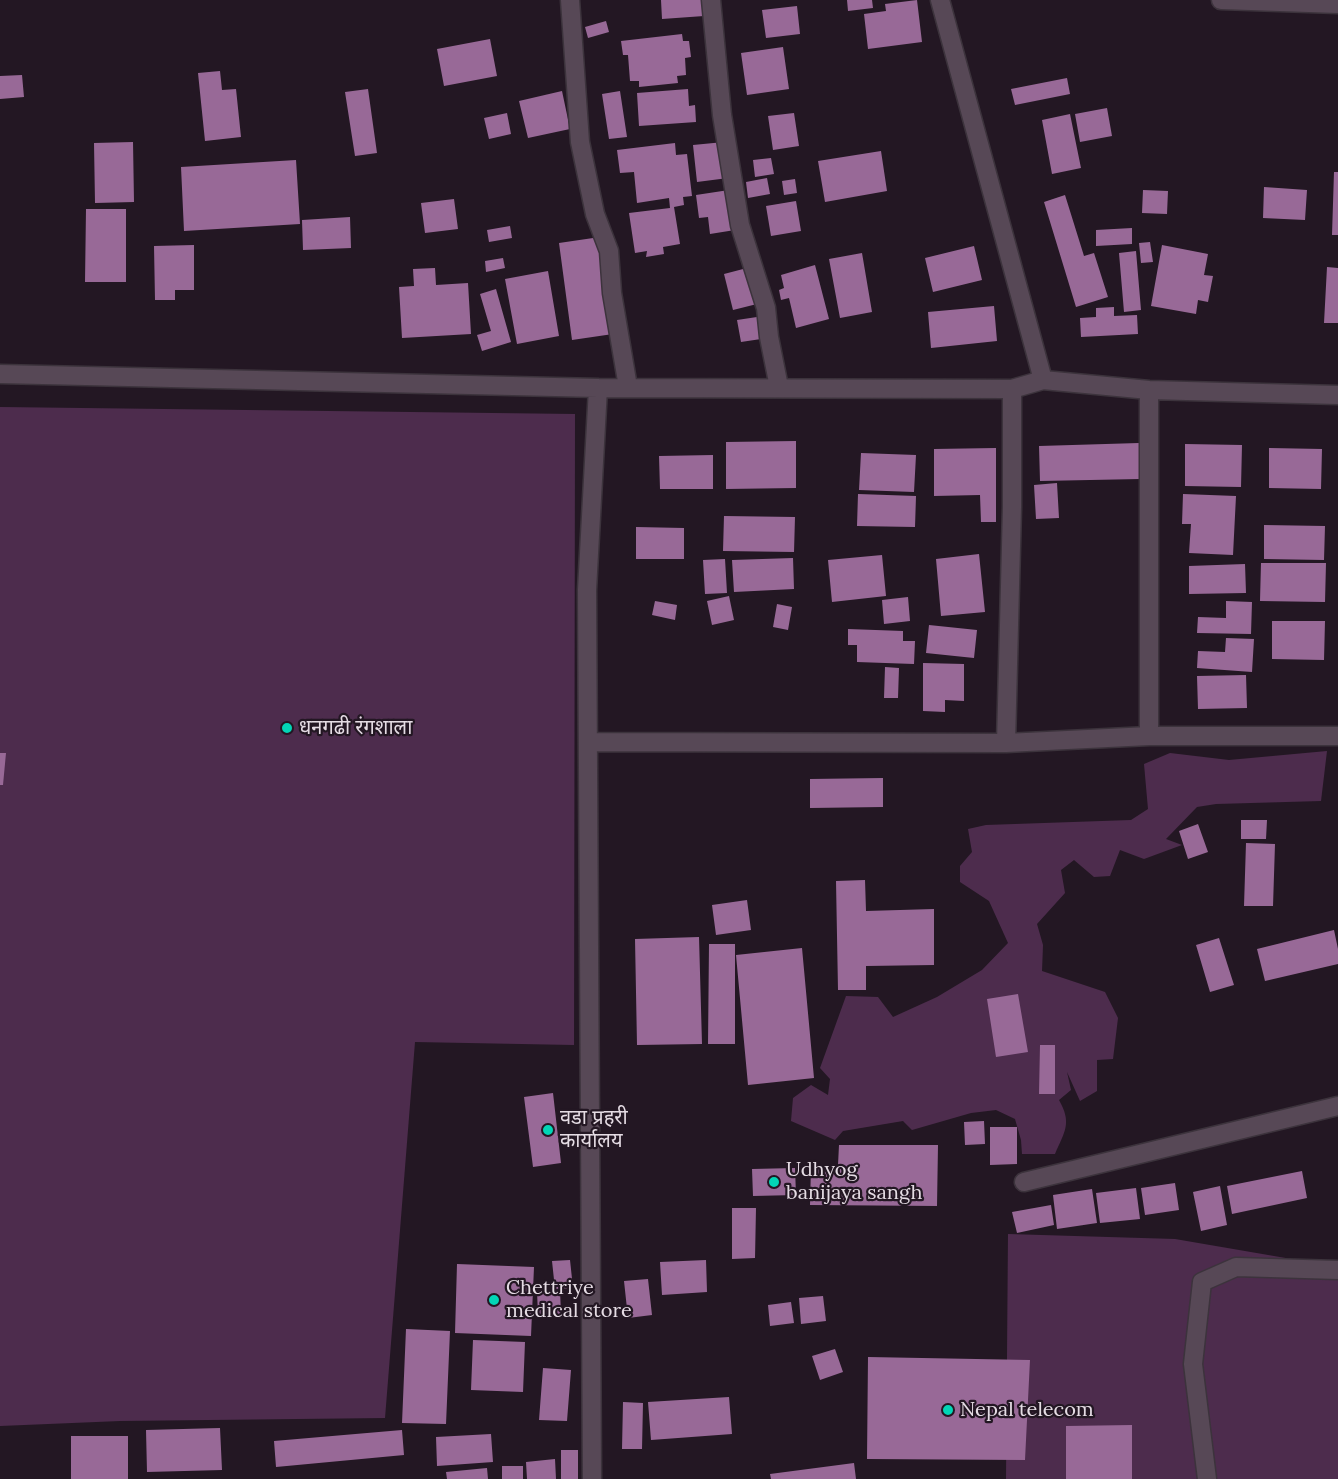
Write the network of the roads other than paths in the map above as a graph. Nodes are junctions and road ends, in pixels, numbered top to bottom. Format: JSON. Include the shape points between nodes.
{"nodes":[{"id":1,"x":570,"y":0,"type":"edge"},
{"id":2,"x":711,"y":0,"type":"edge"},
{"id":3,"x":940,"y":0,"type":"edge"},
{"id":4,"x":1221,"y":0,"type":"edge"},
{"id":5,"x":1338,"y":4,"type":"edge"},
{"id":6,"x":0,"y":374,"type":"edge"},
{"id":7,"x":1043,"y":381,"type":"junction"},
{"id":8,"x":628,"y":387,"type":"junction"},
{"id":9,"x":779,"y":387,"type":"junction"},
{"id":10,"x":598,"y":388,"type":"junction"},
{"id":11,"x":1012,"y":389,"type":"junction"},
{"id":12,"x":1149,"y":390,"type":"junction"},
{"id":13,"x":1338,"y":395,"type":"edge"},
{"id":14,"x":1149,"y":736,"type":"junction"},
{"id":15,"x":1338,"y":736,"type":"edge"},
{"id":16,"x":588,"y":742,"type":"junction"},
{"id":17,"x":1006,"y":743,"type":"junction"},
{"id":18,"x":1338,"y":1106,"type":"edge"},
{"id":19,"x":1024,"y":1182,"type":"dead end"},
{"id":20,"x":1338,"y":1270,"type":"edge"},
{"id":21,"x":592,"y":1479,"type":"edge"},
{"id":22,"x":1207,"y":1479,"type":"edge"}],
"edges":[{"from":1,"to":8,"type":"street","via":[[580,142],[595,214],[609,251]]},
{"from":2,"to":9,"type":"street","via":[[722,115],[740,225],[766,308]]},
{"from":3,"to":7,"type":"street"},
{"from":4,"to":5,"type":"street"},
{"from":6,"to":10,"type":"street"},
{"from":7,"to":11,"type":"street"},
{"from":7,"to":12,"type":"street"},
{"from":8,"to":9,"type":"street"},
{"from":8,"to":10,"type":"street"},
{"from":9,"to":11,"type":"street"},
{"from":10,"to":16,"type":"street","via":[[587,590]]},
{"from":11,"to":17,"type":"street"},
{"from":12,"to":13,"type":"street"},
{"from":12,"to":14,"type":"street"},
{"from":14,"to":15,"type":"street"},
{"from":14,"to":17,"type":"street"},
{"from":16,"to":17,"type":"street"},
{"from":16,"to":21,"type":"street"},
{"from":18,"to":19,"type":"street"},
{"from":20,"to":22,"type":"street","via":[[1236,1268],[1202,1282],[1193,1364]]}]}
